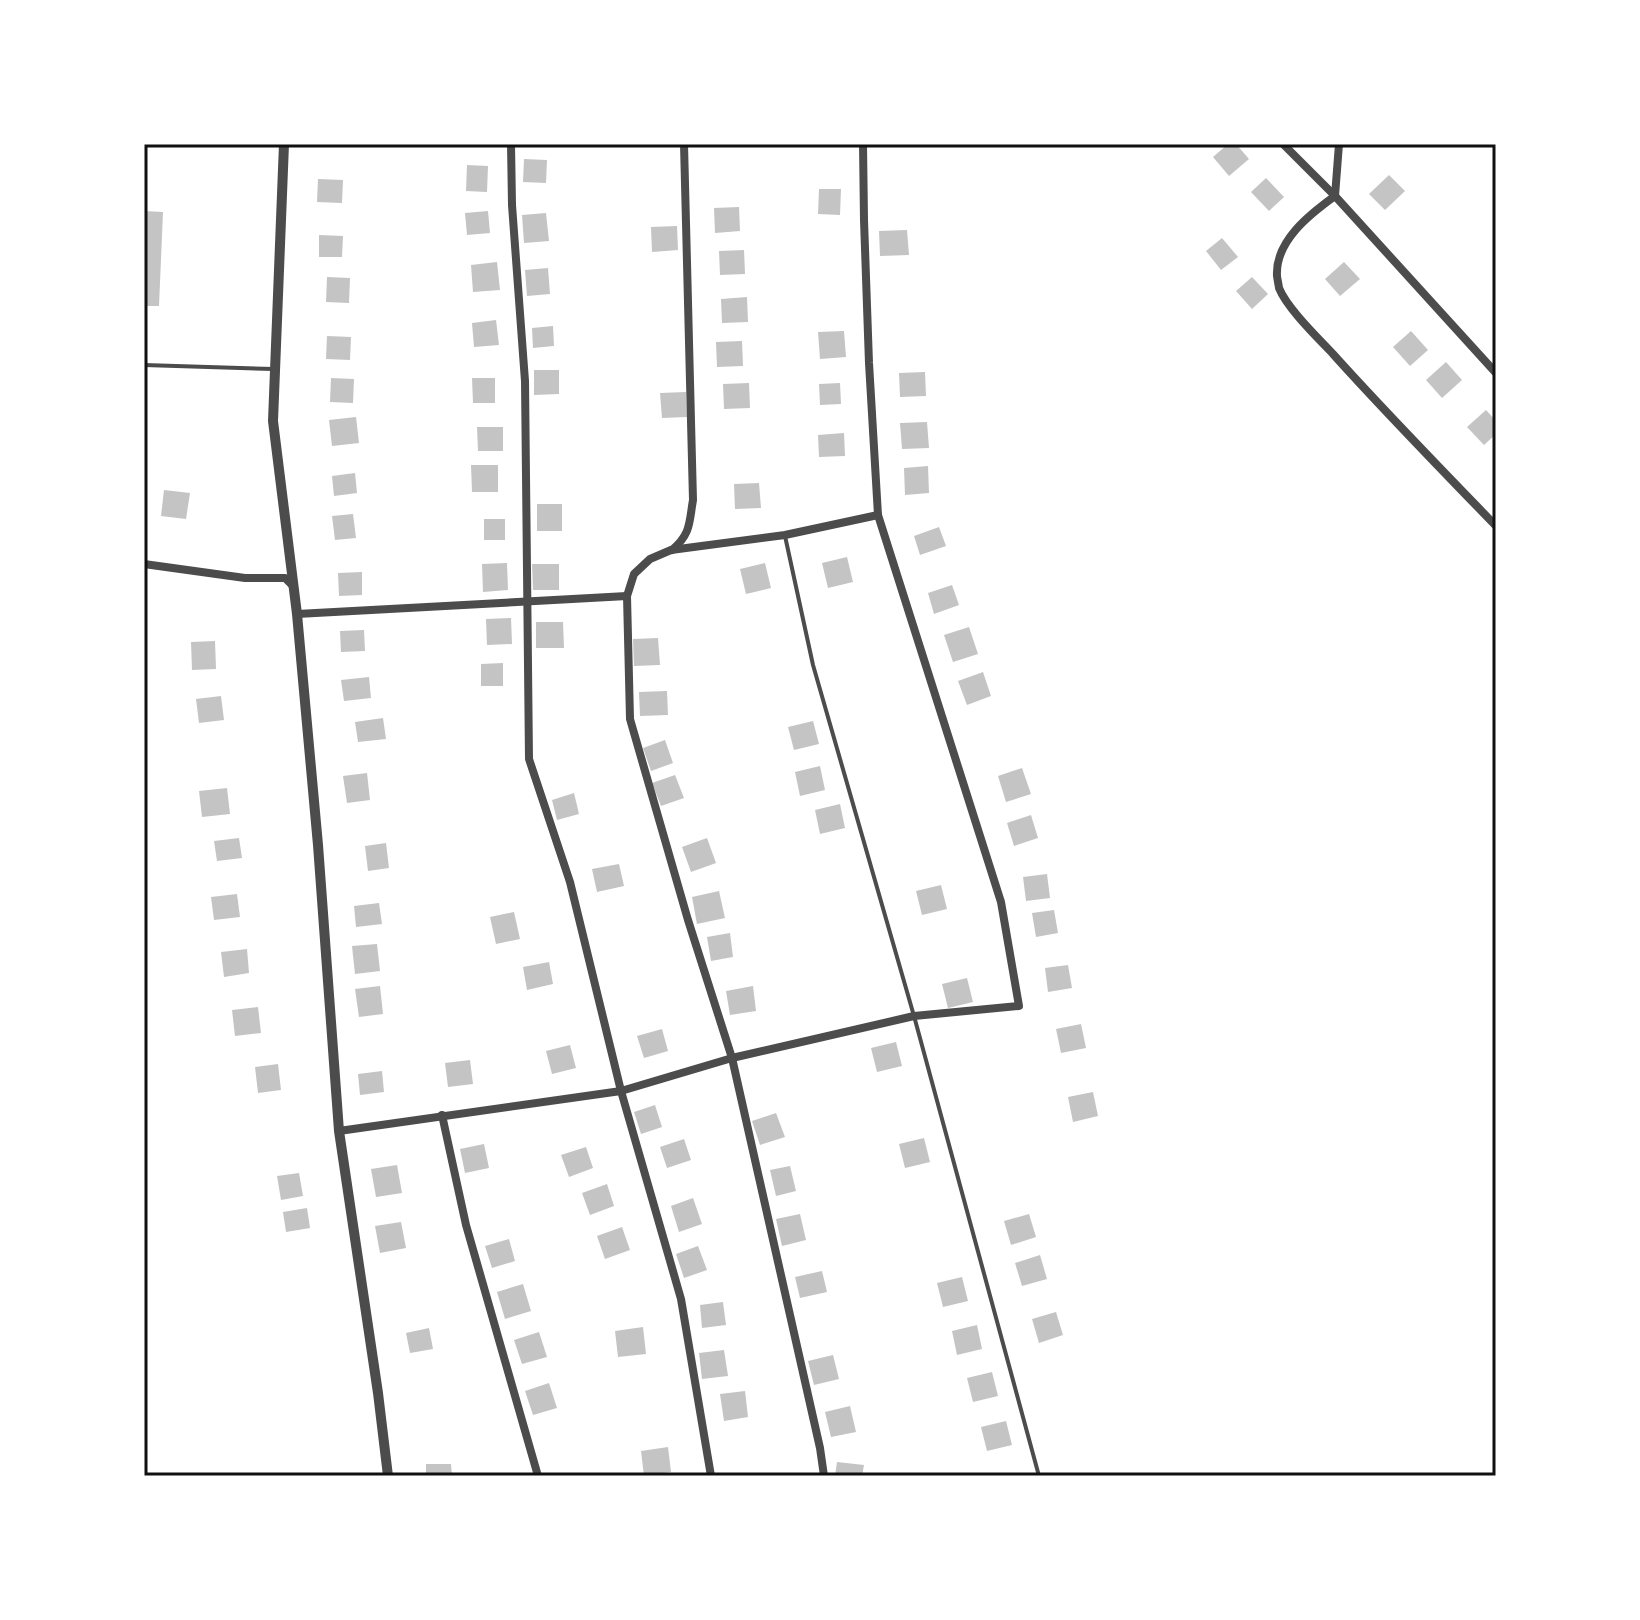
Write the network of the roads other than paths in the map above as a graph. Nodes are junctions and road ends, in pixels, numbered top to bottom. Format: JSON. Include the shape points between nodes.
{"nodes":[{"id":1,"x":284,"y":144,"type":"edge"},
{"id":2,"x":511,"y":144,"type":"edge"},
{"id":3,"x":684,"y":144,"type":"edge"},
{"id":4,"x":863,"y":144,"type":"edge"},
{"id":5,"x":1283,"y":144,"type":"edge"},
{"id":6,"x":1339,"y":144,"type":"edge"},
{"id":7,"x":1335,"y":196,"type":"junction"},
{"id":8,"x":144,"y":365,"type":"edge"},
{"id":9,"x":275,"y":369,"type":"junction"},
{"id":10,"x":1496,"y":373,"type":"edge"},
{"id":11,"x":878,"y":515,"type":"junction"},
{"id":12,"x":1496,"y":526,"type":"edge"},
{"id":13,"x":785,"y":535,"type":"junction"},
{"id":14,"x":671,"y":550,"type":"junction"},
{"id":15,"x":144,"y":564,"type":"edge"},
{"id":16,"x":293,"y":586,"type":"junction"},
{"id":17,"x":627,"y":596,"type":"junction"},
{"id":18,"x":526,"y":603,"type":"junction"},
{"id":19,"x":297,"y":614,"type":"junction"},
{"id":20,"x":914,"y":1016,"type":"junction"},
{"id":21,"x":732,"y":1058,"type":"junction"},
{"id":22,"x":621,"y":1091,"type":"junction"},
{"id":23,"x":442,"y":1115,"type":"junction"},
{"id":24,"x":339,"y":1131,"type":"junction"},
{"id":25,"x":388,"y":1476,"type":"edge"},
{"id":26,"x":538,"y":1476,"type":"edge"},
{"id":27,"x":711,"y":1476,"type":"edge"},
{"id":28,"x":824,"y":1476,"type":"edge"},
{"id":29,"x":1039,"y":1476,"type":"edge"}],
"edges":[{"from":1,"to":9,"type":"street"},
{"from":2,"to":18,"type":"street","via":[[525,381]]},
{"from":3,"to":14,"type":"street","via":[[693,500],[688,529]]},
{"from":4,"to":11,"type":"street"},
{"from":5,"to":7,"type":"street"},
{"from":6,"to":7,"type":"street"},
{"from":7,"to":10,"type":"street"},
{"from":7,"to":12,"type":"street","via":[[1294,232],[1279,256],[1279,287],[1353,376]]},
{"from":8,"to":9,"type":"lane"},
{"from":9,"to":16,"type":"street","via":[[273,421]]},
{"from":11,"to":13,"type":"street"},
{"from":11,"to":20,"type":"street","via":[[1001,902],[1019,1006]]},
{"from":13,"to":14,"type":"street"},
{"from":13,"to":20,"type":"lane","via":[[813,665]]},
{"from":14,"to":17,"type":"street","via":[[634,574]]},
{"from":15,"to":16,"type":"street","via":[[285,578]]},
{"from":16,"to":19,"type":"street"},
{"from":17,"to":18,"type":"street"},
{"from":17,"to":21,"type":"street","via":[[630,719]]},
{"from":18,"to":19,"type":"street"},
{"from":18,"to":22,"type":"street","via":[[529,759],[570,882]]},
{"from":19,"to":24,"type":"street"},
{"from":20,"to":21,"type":"street"},
{"from":20,"to":29,"type":"lane"},
{"from":21,"to":22,"type":"street"},
{"from":21,"to":28,"type":"street"},
{"from":22,"to":23,"type":"street"},
{"from":22,"to":27,"type":"street","via":[[681,1299]]},
{"from":23,"to":24,"type":"street"},
{"from":23,"to":26,"type":"street","via":[[466,1225]]},
{"from":24,"to":25,"type":"street"}]}
